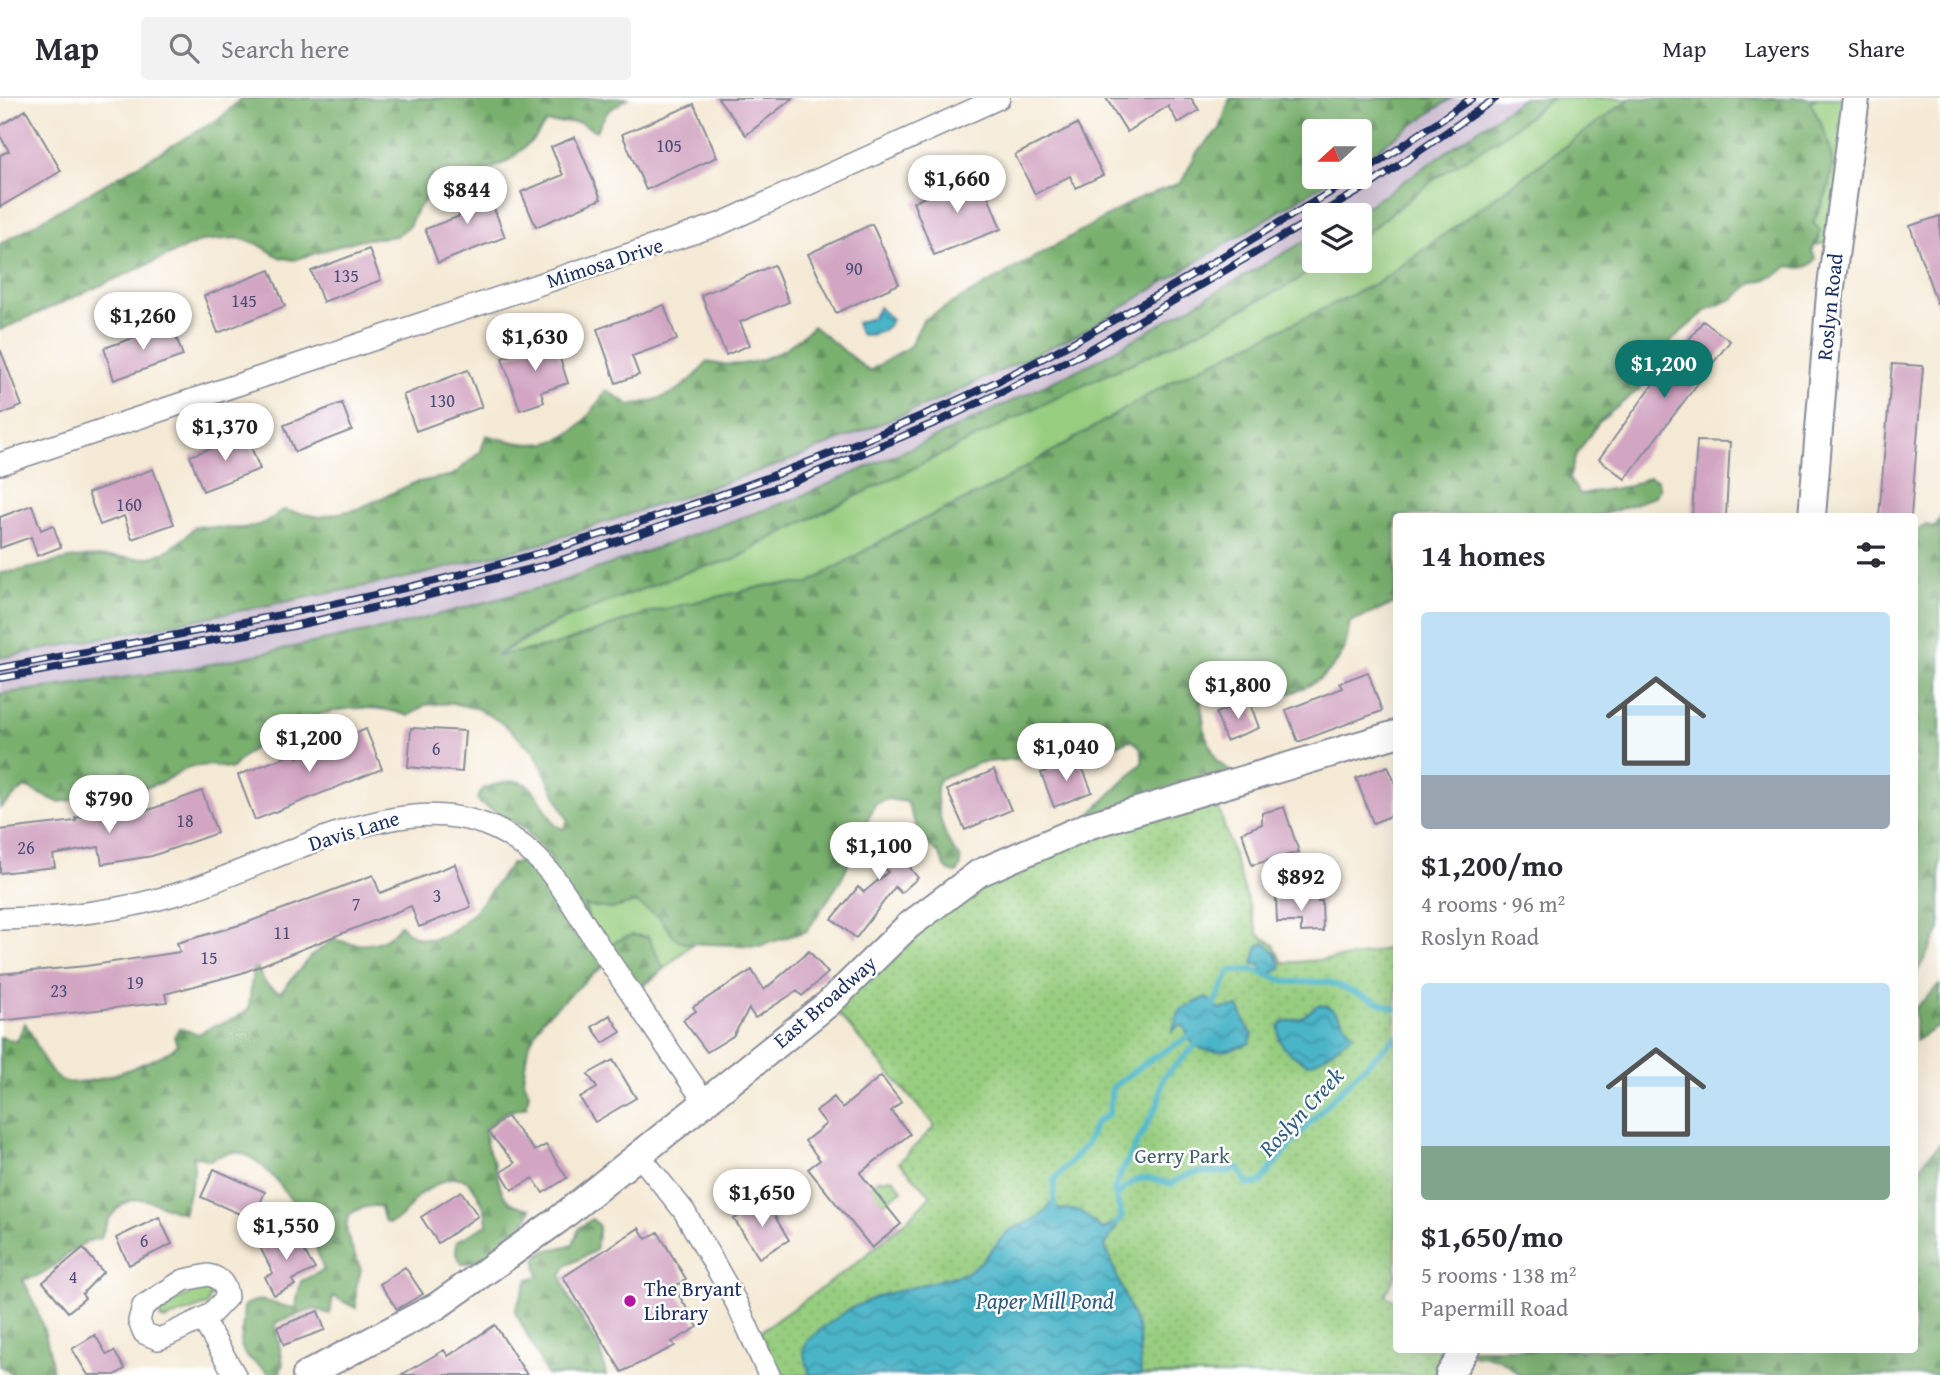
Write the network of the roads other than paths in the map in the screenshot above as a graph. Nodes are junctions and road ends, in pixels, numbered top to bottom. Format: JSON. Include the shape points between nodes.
{"nodes":[{"id":1,"x":999,"y":98,"type":"edge"},
{"id":2,"x":1856,"y":98,"type":"edge"},
{"id":3,"x":0,"y":464,"type":"edge"},
{"id":4,"x":1812,"y":513,"type":"edge"},
{"id":5,"x":1393,"y":735,"type":"edge"},
{"id":6,"x":0,"y":919,"type":"edge"},
{"id":7,"x":705,"y":1102,"type":"junction"},
{"id":8,"x":639,"y":1155,"type":"junction"},
{"id":9,"x":203,"y":1320,"type":"dead end"},
{"id":10,"x":1463,"y":1353,"type":"edge"},
{"id":11,"x":234,"y":1375,"type":"edge"},
{"id":12,"x":306,"y":1375,"type":"edge"},
{"id":13,"x":769,"y":1375,"type":"edge"},
{"id":14,"x":1449,"y":1375,"type":"edge"}],
"edges":[{"from":1,"to":3,"type":"street","name":"Mimosa Drive","via":[[720,224]]},
{"from":2,"to":4,"type":"main road","name":"Roslyn Road","via":[[1830,294]]},
{"from":5,"to":7,"type":"main road","name":"East Broadway","via":[[1090,825],[979,873],[908,926],[854,982]]},
{"from":6,"to":7,"type":"street","name":"Davis Lane","via":[[46,919],[131,906],[241,873],[389,817],[461,816],[507,836],[548,870]]},
{"from":7,"to":8,"type":"main road","name":"East Broadway"},
{"from":8,"to":12,"type":"main road","name":"East Broadway","via":[[558,1220],[436,1306]]},
{"from":8,"to":13,"type":"street","via":[[684,1212],[736,1302]]},
{"from":9,"to":11,"type":"street"},
{"from":10,"to":14,"type":"main road"}]}
